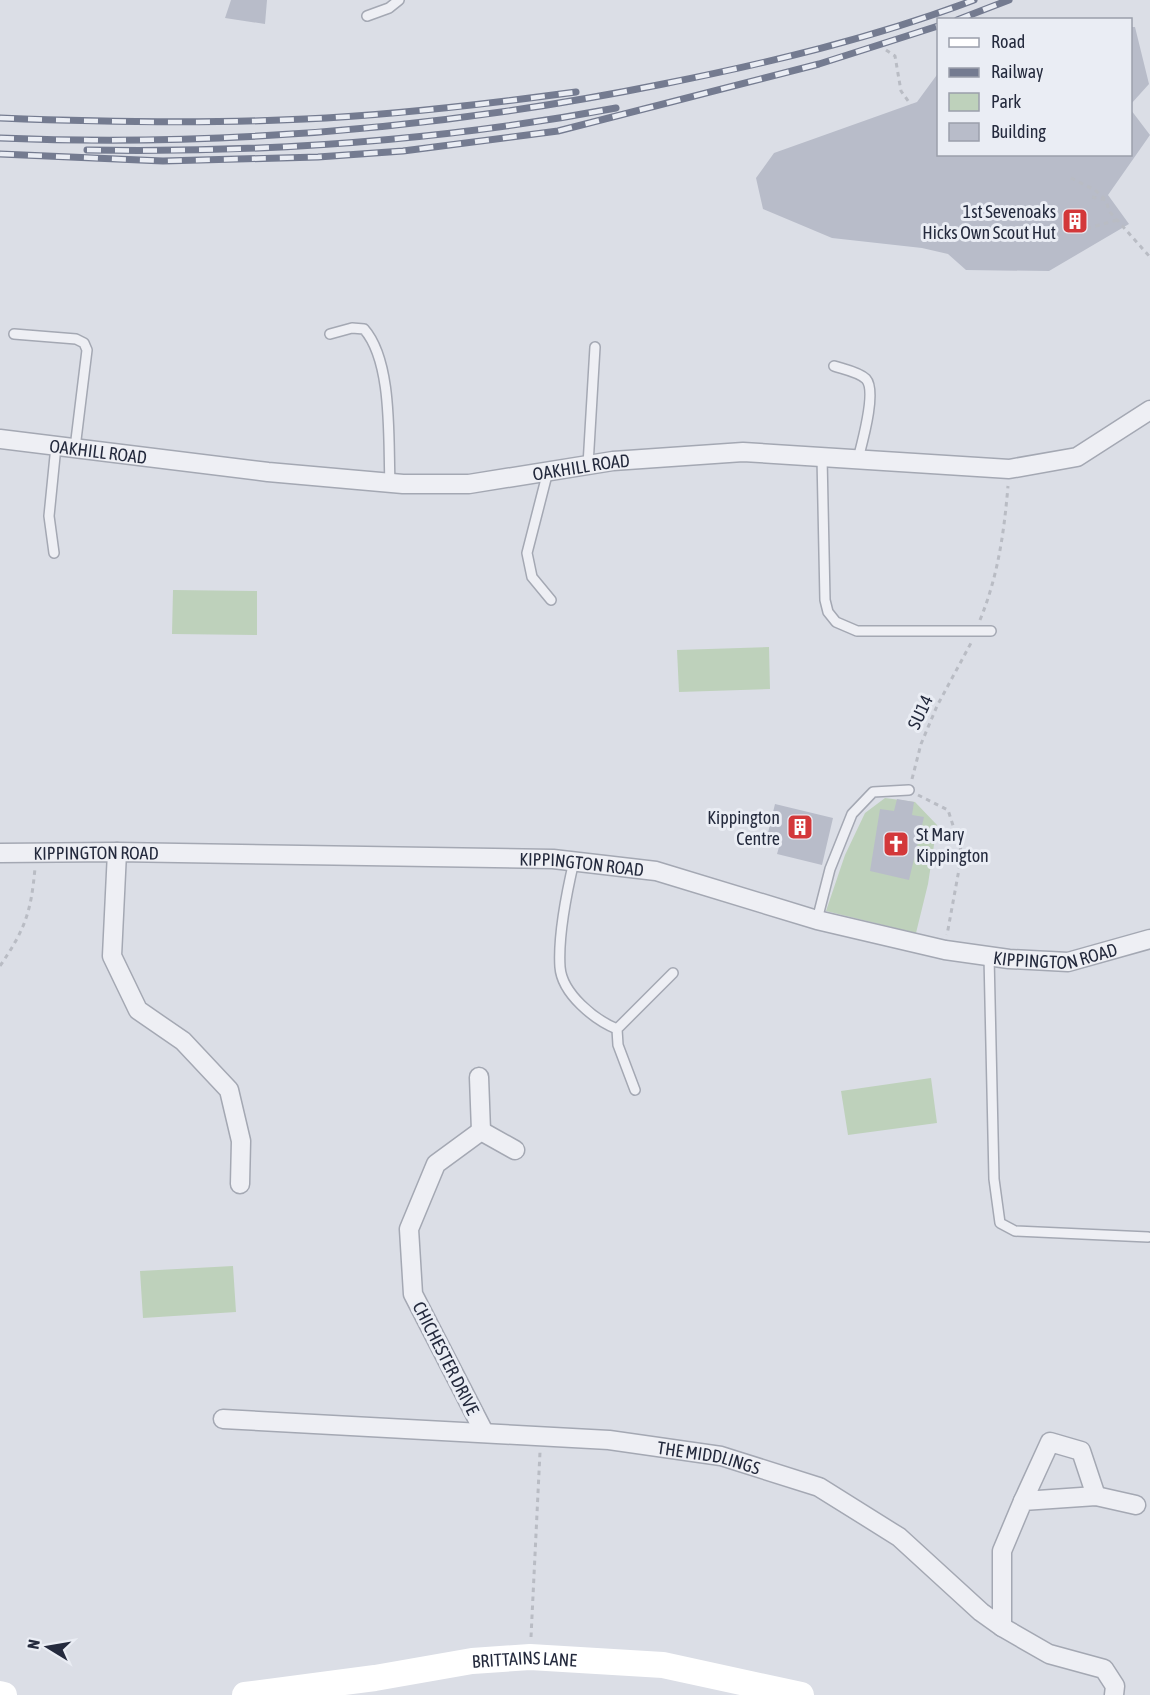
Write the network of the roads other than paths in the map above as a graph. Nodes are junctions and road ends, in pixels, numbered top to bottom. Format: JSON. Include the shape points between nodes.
{"nodes":[{"id":1,"x":399,"y":0,"type":"edge"},
{"id":2,"x":366,"y":16,"type":"dead end"},
{"id":3,"x":14,"y":334,"type":"dead end"},
{"id":4,"x":330,"y":334,"type":"dead end"},
{"id":5,"x":595,"y":347,"type":"dead end"},
{"id":6,"x":834,"y":366,"type":"dead end"},
{"id":7,"x":1150,"y":410,"type":"edge"},
{"id":8,"x":0,"y":439,"type":"edge"},
{"id":9,"x":56,"y":446,"type":"junction"},
{"id":10,"x":75,"y":448,"type":"junction"},
{"id":11,"x":822,"y":457,"type":"junction"},
{"id":12,"x":858,"y":459,"type":"junction"},
{"id":13,"x":588,"y":465,"type":"junction"},
{"id":14,"x":548,"y":471,"type":"junction"},
{"id":15,"x":390,"y":483,"type":"junction"},
{"id":16,"x":54,"y":553,"type":"dead end"},
{"id":17,"x":551,"y":600,"type":"dead end"},
{"id":18,"x":991,"y":631,"type":"dead end"},
{"id":19,"x":909,"y":790,"type":"road end"},
{"id":20,"x":117,"y":852,"type":"junction"},
{"id":21,"x":0,"y":854,"type":"edge"},
{"id":22,"x":574,"y":861,"type":"junction"},
{"id":23,"x":817,"y":920,"type":"junction"},
{"id":24,"x":1150,"y":939,"type":"edge"},
{"id":25,"x":989,"y":956,"type":"junction"},
{"id":26,"x":673,"y":973,"type":"dead end"},
{"id":27,"x":617,"y":1029,"type":"junction"},
{"id":28,"x":479,"y":1077,"type":"dead end"},
{"id":29,"x":635,"y":1089,"type":"dead end"},
{"id":30,"x":481,"y":1131,"type":"junction"},
{"id":31,"x":515,"y":1150,"type":"dead end"},
{"id":32,"x":240,"y":1184,"type":"dead end"},
{"id":33,"x":1148,"y":1237,"type":"dead end"},
{"id":34,"x":223,"y":1419,"type":"dead end"},
{"id":35,"x":484,"y":1432,"type":"junction"},
{"id":36,"x":1096,"y":1496,"type":"junction"},
{"id":37,"x":1023,"y":1501,"type":"junction"},
{"id":38,"x":1136,"y":1505,"type":"dead end"},
{"id":39,"x":1002,"y":1627,"type":"junction"},
{"id":40,"x":245,"y":1695,"type":"edge"},
{"id":41,"x":801,"y":1695,"type":"edge"},
{"id":42,"x":1114,"y":1695,"type":"edge"}],
"edges":[{"from":1,"to":2,"type":"lane"},
{"from":3,"to":10,"type":"lane","via":[[84,343],[87,350]]},
{"from":4,"to":15,"type":"lane","via":[[364,329],[375,341],[386,399]]},
{"from":5,"to":13,"type":"lane"},
{"from":6,"to":12,"type":"lane","via":[[865,378],[869,385],[870,399]]},
{"from":7,"to":12,"type":"street","name":"OAKHILL ROAD","via":[[1077,457],[1009,469]]},
{"from":8,"to":9,"type":"street","name":"OAKHILL ROAD"},
{"from":9,"to":10,"type":"street","name":"OAKHILL ROAD"},
{"from":9,"to":16,"type":"lane","via":[[49,516]]},
{"from":10,"to":15,"type":"street","name":"OAKHILL ROAD"},
{"from":11,"to":12,"type":"street","name":"OAKHILL ROAD"},
{"from":11,"to":13,"type":"street","name":"OAKHILL ROAD","via":[[743,452]]},
{"from":11,"to":18,"type":"lane","via":[[825,600],[836,622],[857,631]]},
{"from":13,"to":14,"type":"street","name":"OAKHILL ROAD"},
{"from":14,"to":15,"type":"street","name":"OAKHILL ROAD","via":[[469,484]]},
{"from":14,"to":17,"type":"lane","via":[[527,553],[532,577]]},
{"from":19,"to":23,"type":"lane","via":[[873,792],[852,814],[830,869]]},
{"from":20,"to":21,"type":"street","name":"KIPPINGTON ROAD"},
{"from":20,"to":22,"type":"street","name":"KIPPINGTON ROAD"},
{"from":20,"to":32,"type":"street","via":[[112,956],[138,1010],[183,1041],[229,1090],[241,1141]]},
{"from":22,"to":23,"type":"street","name":"KIPPINGTON ROAD","via":[[656,871]]},
{"from":22,"to":27,"type":"lane","via":[[567,890],[560,969],[585,1010]]},
{"from":23,"to":25,"type":"street","name":"KIPPINGTON ROAD","via":[[945,950]]},
{"from":24,"to":25,"type":"street","name":"KIPPINGTON ROAD","via":[[1068,962]]},
{"from":25,"to":33,"type":"lane","via":[[994,1179],[1000,1223],[1015,1231]]},
{"from":26,"to":27,"type":"lane"},
{"from":27,"to":29,"type":"lane","via":[[618,1045]]},
{"from":28,"to":30,"type":"street"},
{"from":30,"to":31,"type":"street"},
{"from":30,"to":35,"type":"street","name":"CHICHESTER DRIVE","via":[[436,1164],[409,1229],[413,1294]]},
{"from":34,"to":35,"type":"street","name":"THE MIDDLINGS"},
{"from":35,"to":39,"type":"street","name":"THE MIDDLINGS","via":[[609,1440],[721,1456],[819,1487],[899,1536]]},
{"from":36,"to":37,"type":"street"},
{"from":36,"to":37,"type":"street","via":[[1081,1451],[1050,1442]]},
{"from":36,"to":38,"type":"street"},
{"from":37,"to":39,"type":"street","via":[[1002,1551]]},
{"from":39,"to":42,"type":"street","name":"THE MIDDLINGS","via":[[1049,1654],[1104,1669],[1115,1686]]},
{"from":40,"to":41,"type":"street","name":"BRITTAINS LANE","via":[[530,1657],[663,1665]]}]}
